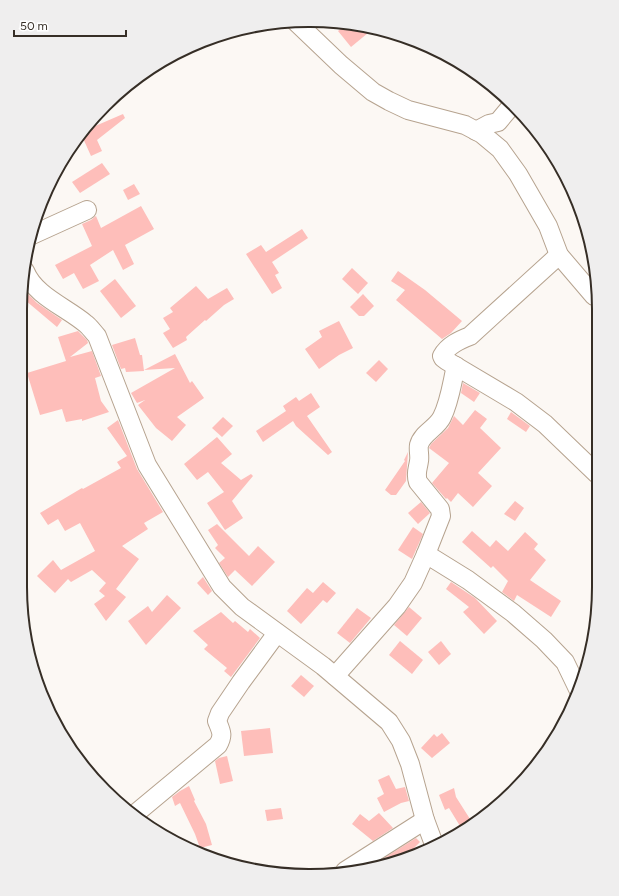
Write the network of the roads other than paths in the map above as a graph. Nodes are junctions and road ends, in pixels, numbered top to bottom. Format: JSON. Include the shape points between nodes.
{"nodes":[{"id":1,"x":300,"y":28,"type":"edge"},
{"id":2,"x":508,"y":109,"type":"edge"},
{"id":3,"x":476,"y":131,"type":"junction"},
{"id":4,"x":87,"y":210,"type":"dead end"},
{"id":5,"x":38,"y":232,"type":"edge"},
{"id":6,"x":558,"y":254,"type":"junction"},
{"id":7,"x":29,"y":279,"type":"edge"},
{"id":8,"x":591,"y":293,"type":"edge"},
{"id":9,"x":456,"y":366,"type":"junction"},
{"id":10,"x":592,"y":469,"type":"edge"},
{"id":11,"x":426,"y":554,"type":"junction"},
{"id":12,"x":277,"y":633,"type":"junction"},
{"id":13,"x":335,"y":676,"type":"junction"},
{"id":14,"x":575,"y":682,"type":"edge"},
{"id":15,"x":138,"y":811,"type":"edge"},
{"id":16,"x":425,"y":820,"type":"junction"},
{"id":17,"x":433,"y":841,"type":"edge"},
{"id":18,"x":352,"y":866,"type":"edge"}],
"edges":[{"from":1,"to":3,"type":"street","via":[[373,92],[408,110],[465,125]]},
{"from":2,"to":3,"type":"street","via":[[498,122]]},
{"from":3,"to":6,"type":"street","via":[[500,149],[518,174],[548,226]]},
{"from":4,"to":5,"type":"street"},
{"from":6,"to":8,"type":"street"},
{"from":6,"to":9,"type":"street","via":[[470,336],[447,349],[443,358]]},
{"from":7,"to":12,"type":"street","via":[[36,289],[87,324],[97,336],[147,465],[222,587],[242,607]]},
{"from":9,"to":10,"type":"street","via":[[516,402],[545,424]]},
{"from":9,"to":11,"type":"street","via":[[442,417],[419,445],[416,477],[440,509],[441,516]]},
{"from":11,"to":13,"type":"street","via":[[413,583],[397,606]]},
{"from":11,"to":14,"type":"street","via":[[468,580],[513,613],[565,662]]},
{"from":12,"to":13,"type":"street"},
{"from":12,"to":15,"type":"street","via":[[220,713],[217,721],[222,739],[218,745]]},
{"from":13,"to":16,"type":"street","via":[[389,722],[401,741]]},
{"from":16,"to":17,"type":"street"},
{"from":16,"to":18,"type":"street"}]}
